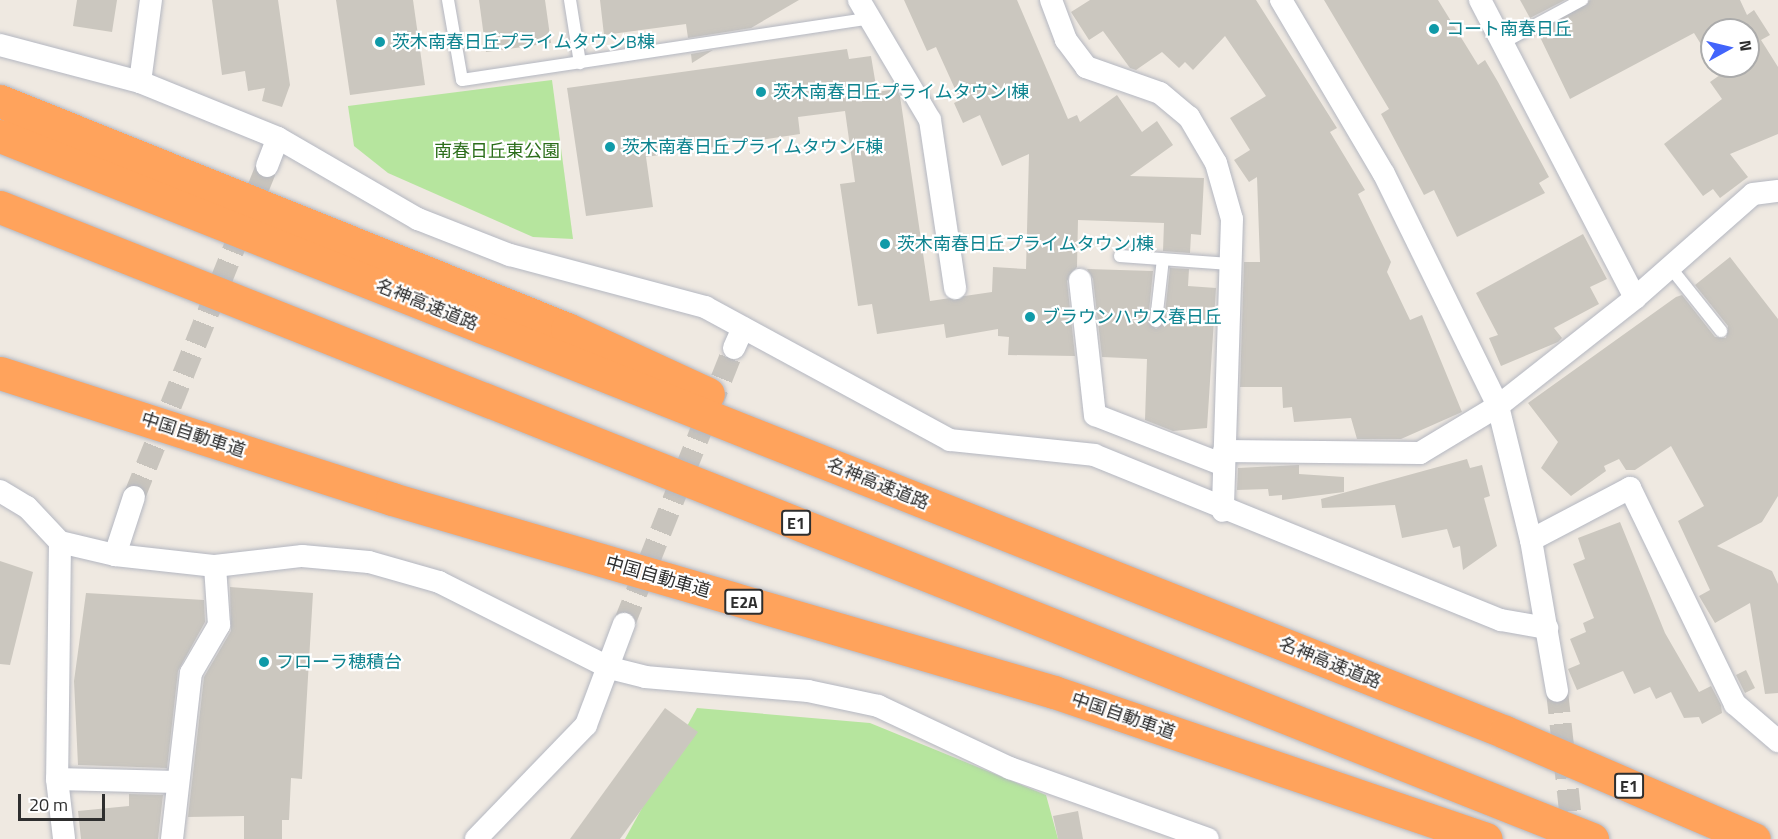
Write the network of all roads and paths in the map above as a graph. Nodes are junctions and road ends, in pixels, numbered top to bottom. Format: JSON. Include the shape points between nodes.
{"nodes":[{"id":1,"x":151,"y":0,"type":"edge"},
{"id":2,"x":448,"y":0,"type":"edge"},
{"id":3,"x":570,"y":0,"type":"edge"},
{"id":4,"x":1051,"y":0,"type":"edge"},
{"id":5,"x":1281,"y":0,"type":"edge"},
{"id":6,"x":1480,"y":0,"type":"edge"},
{"id":7,"x":1582,"y":0,"type":"edge"},
{"id":8,"x":862,"y":9,"type":"edge"},
{"id":9,"x":1502,"y":43,"type":"junction"},
{"id":10,"x":0,"y":45,"type":"edge"},
{"id":11,"x":580,"y":63,"type":"junction"},
{"id":12,"x":140,"y":82,"type":"junction"},
{"id":13,"x":0,"y":101,"type":"edge"},
{"id":14,"x":0,"y":136,"type":"edge"},
{"id":15,"x":278,"y":138,"type":"junction"},
{"id":16,"x":267,"y":166,"type":"tunnel mouth"},
{"id":17,"x":1778,"y":191,"type":"edge"},
{"id":18,"x":0,"y":207,"type":"edge"},
{"id":19,"x":1120,"y":256,"type":"dead end"},
{"id":20,"x":1163,"y":259,"type":"junction"},
{"id":21,"x":1230,"y":264,"type":"junction"},
{"id":22,"x":1670,"y":267,"type":"junction"},
{"id":23,"x":1080,"y":280,"type":"dead end"},
{"id":24,"x":955,"y":288,"type":"dead end"},
{"id":25,"x":1635,"y":298,"type":"junction"},
{"id":26,"x":1156,"y":321,"type":"dead end"},
{"id":27,"x":1721,"y":331,"type":"dead end"},
{"id":28,"x":0,"y":373,"type":"edge"},
{"id":29,"x":1498,"y":405,"type":"junction"},
{"id":30,"x":1224,"y":458,"type":"junction"},
{"id":31,"x":0,"y":490,"type":"edge"},
{"id":32,"x":134,"y":497,"type":"tunnel mouth"},
{"id":33,"x":1223,"y":511,"type":"junction"},
{"id":34,"x":1532,"y":540,"type":"junction"},
{"id":35,"x":60,"y":542,"type":"junction"},
{"id":36,"x":1030,"y":544,"type":"junction"},
{"id":37,"x":115,"y":555,"type":"junction"},
{"id":38,"x":215,"y":566,"type":"junction"},
{"id":39,"x":624,"y":624,"type":"tunnel mouth"},
{"id":40,"x":1547,"y":627,"type":"junction"},
{"id":41,"x":610,"y":668,"type":"junction"},
{"id":42,"x":1557,"y":691,"type":"tunnel mouth"},
{"id":43,"x":1778,"y":741,"type":"edge"},
{"id":44,"x":57,"y":778,"type":"junction"},
{"id":45,"x":176,"y":782,"type":"junction"},
{"id":46,"x":64,"y":839,"type":"edge"},
{"id":47,"x":172,"y":839,"type":"edge"},
{"id":48,"x":476,"y":839,"type":"edge"},
{"id":49,"x":1208,"y":839,"type":"edge"},
{"id":50,"x":1486,"y":839,"type":"edge"},
{"id":51,"x":1592,"y":839,"type":"edge"},
{"id":52,"x":1754,"y":839,"type":"edge"}],
"edges":[{"from":1,"to":12,"type":"street"},
{"from":2,"to":11,"type":"lane","via":[[462,80]]},
{"from":3,"to":11,"type":"lane"},
{"from":4,"to":21,"type":"street","via":[[1066,40],[1086,68],[1160,93],[1189,117],[1216,163],[1232,219]]},
{"from":5,"to":29,"type":"street","via":[[1384,174]]},
{"from":6,"to":9,"type":"street"},
{"from":7,"to":9,"type":"lane"},
{"from":8,"to":11,"type":"lane"},
{"from":8,"to":24,"type":"street","via":[[930,120]]},
{"from":9,"to":25,"type":"street"},
{"from":10,"to":12,"type":"street"},
{"from":12,"to":15,"type":"street"},
{"from":13,"to":36,"type":"highway","via":[[567,329]]},
{"from":14,"to":36,"type":"highway","name":"名神高速道路","number":"E1"},
{"from":15,"to":16,"type":"street"},
{"from":15,"to":33,"type":"street","via":[[418,219],[510,255],[705,307],[738,338],[950,440],[1094,455]]},
{"from":17,"to":22,"type":"street","via":[[1753,194]]},
{"from":18,"to":51,"type":"highway","number":"E1"},
{"from":19,"to":20,"type":"lane"},
{"from":20,"to":21,"type":"lane"},
{"from":20,"to":26,"type":"lane"},
{"from":21,"to":30,"type":"street"},
{"from":22,"to":25,"type":"street"},
{"from":22,"to":27,"type":"lane"},
{"from":23,"to":30,"type":"street","via":[[1095,415]]},
{"from":25,"to":29,"type":"street"},
{"from":28,"to":50,"type":"highway","name":"中国自動車道","number":"E2A","via":[[392,499],[1054,692]]},
{"from":29,"to":30,"type":"street","via":[[1420,453]]},
{"from":29,"to":34,"type":"street"},
{"from":30,"to":33,"type":"street"},
{"from":31,"to":35,"type":"street","via":[[27,507]]},
{"from":32,"to":37,"type":"street"},
{"from":33,"to":40,"type":"street","via":[[1501,620]]},
{"from":34,"to":40,"type":"street"},
{"from":34,"to":43,"type":"street","via":[[1630,488],[1735,704]]},
{"from":35,"to":37,"type":"street"},
{"from":35,"to":44,"type":"street"},
{"from":36,"to":52,"type":"highway","name":"名神高速道路","number":"E1","via":[[1494,728]]},
{"from":37,"to":38,"type":"street"},
{"from":38,"to":41,"type":"street","via":[[302,556],[369,562],[439,582]]},
{"from":38,"to":45,"type":"street","via":[[219,625],[190,674]]},
{"from":39,"to":41,"type":"street"},
{"from":40,"to":42,"type":"street"},
{"from":41,"to":48,"type":"street","via":[[586,725]]},
{"from":41,"to":49,"type":"street","via":[[645,677],[808,691],[878,706],[1010,768]]},
{"from":44,"to":45,"type":"street"},
{"from":44,"to":46,"type":"street"},
{"from":45,"to":47,"type":"street"}]}
